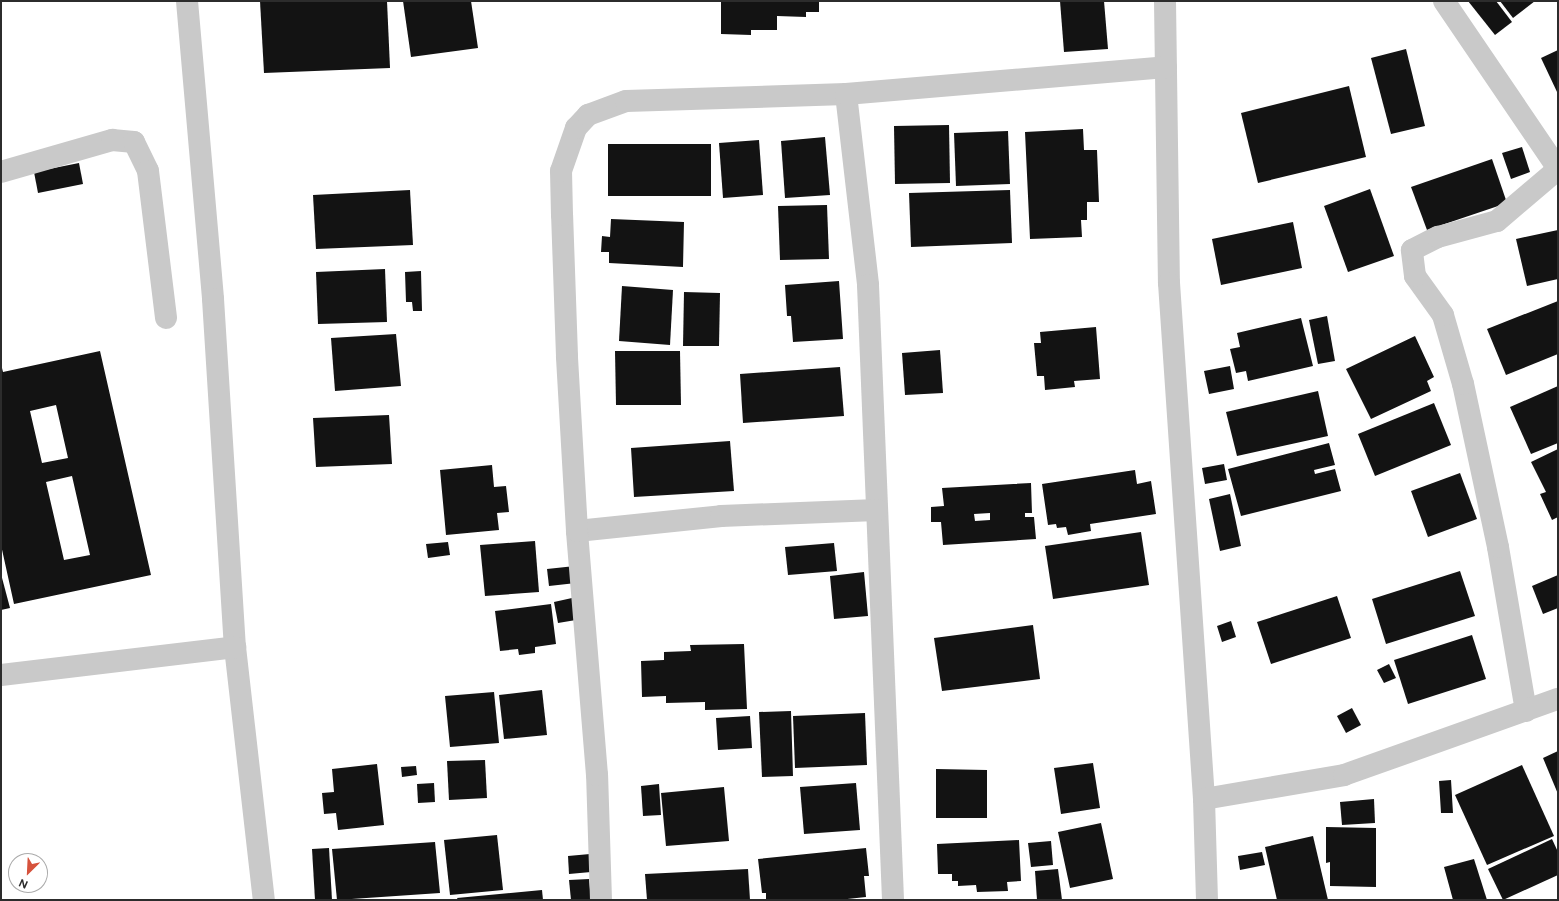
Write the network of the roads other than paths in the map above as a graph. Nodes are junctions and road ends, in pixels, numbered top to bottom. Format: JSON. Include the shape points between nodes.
{"nodes":[{"id":1,"x":187,"y":1,"type":"edge"},
{"id":2,"x":1165,"y":1,"type":"edge"},
{"id":3,"x":1444,"y":1,"type":"edge"},
{"id":4,"x":1166,"y":67,"type":"junction"},
{"id":5,"x":846,"y":94,"type":"junction"},
{"id":6,"x":1558,"y":169,"type":"edge"},
{"id":7,"x":1,"y":172,"type":"edge"},
{"id":8,"x":166,"y":318,"type":"dead end"},
{"id":9,"x":877,"y":510,"type":"junction"},
{"id":10,"x":577,"y":531,"type":"junction"},
{"id":11,"x":234,"y":647,"type":"junction"},
{"id":12,"x":1,"y":675,"type":"edge"},
{"id":13,"x":1558,"y":699,"type":"edge"},
{"id":14,"x":1526,"y":711,"type":"junction"},
{"id":15,"x":1204,"y":799,"type":"junction"},
{"id":16,"x":264,"y":900,"type":"edge"},
{"id":17,"x":601,"y":900,"type":"edge"},
{"id":18,"x":893,"y":900,"type":"edge"},
{"id":19,"x":1207,"y":900,"type":"edge"}],
"edges":[{"from":1,"to":11,"type":"street","via":[[213,299]]},
{"from":2,"to":4,"type":"street"},
{"from":3,"to":6,"type":"street"},
{"from":4,"to":5,"type":"street"},
{"from":4,"to":15,"type":"street","via":[[1170,283]]},
{"from":5,"to":9,"type":"street","via":[[868,285]]},
{"from":5,"to":10,"type":"street","via":[[626,101],[588,115],[576,128],[561,171],[567,356]]},
{"from":6,"to":14,"type":"street","via":[[1497,221],[1438,237],[1412,250],[1415,276],[1443,316],[1463,384],[1498,547]]},
{"from":7,"to":8,"type":"street","via":[[112,140],[134,142],[148,170]]},
{"from":9,"to":10,"type":"street","via":[[721,516]]},
{"from":9,"to":18,"type":"street"},
{"from":10,"to":17,"type":"street","via":[[597,775]]},
{"from":11,"to":12,"type":"street"},
{"from":11,"to":16,"type":"street"},
{"from":13,"to":14,"type":"street"},
{"from":14,"to":15,"type":"street","via":[[1344,775]]},
{"from":15,"to":19,"type":"street"}]}
